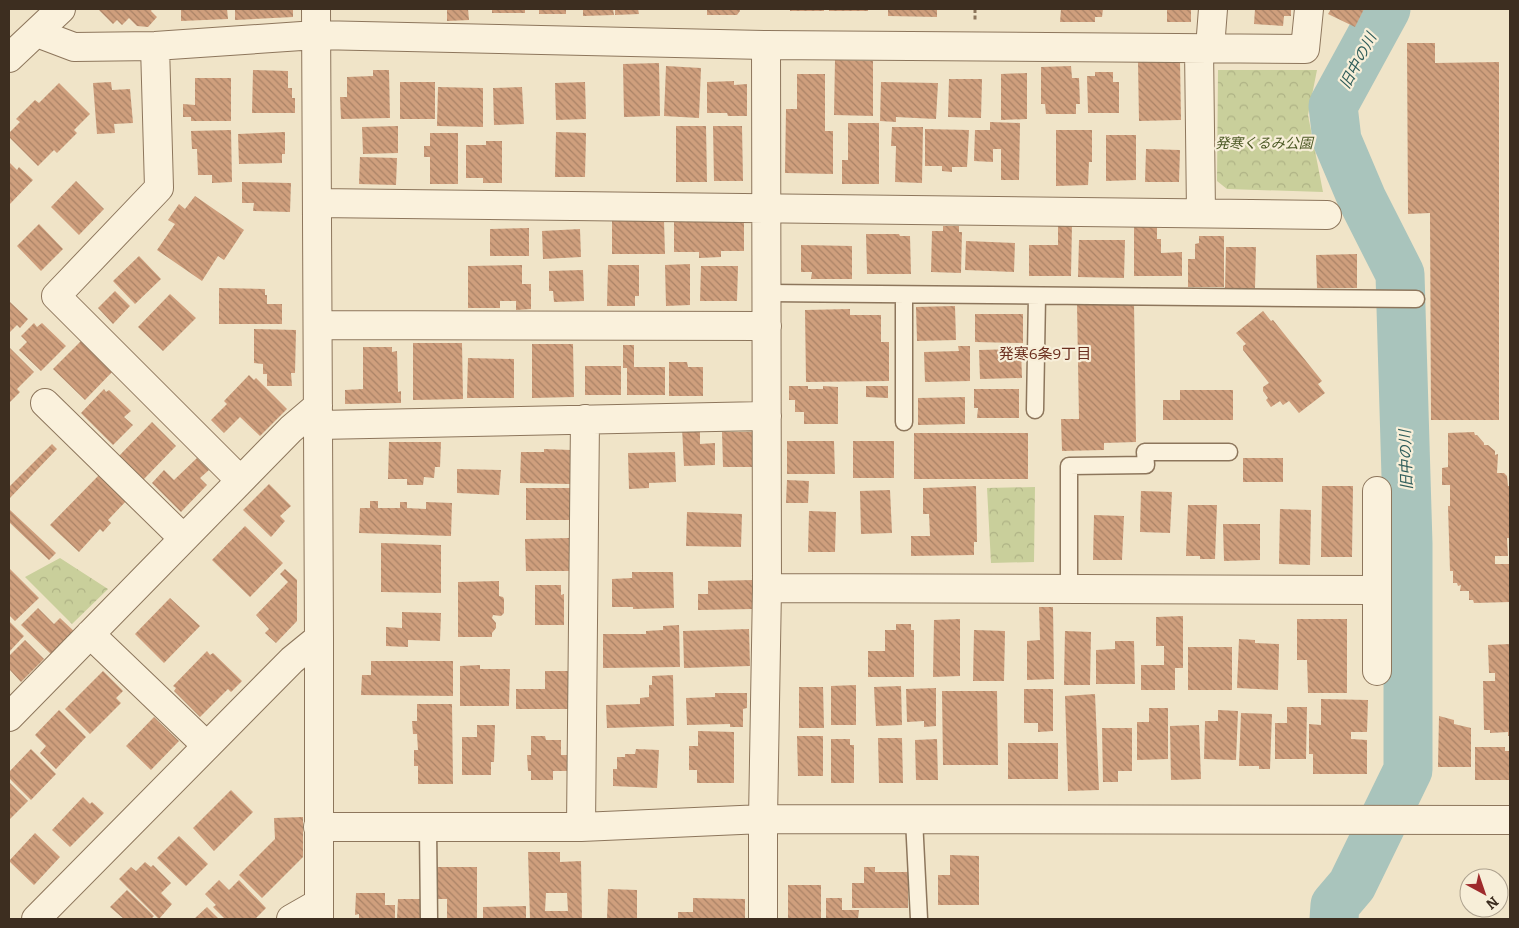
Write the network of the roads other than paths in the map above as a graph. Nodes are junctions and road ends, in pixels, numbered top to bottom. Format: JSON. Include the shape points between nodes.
{"nodes":[{"id":1,"x":61,"y":9,"type":"edge"},
{"id":2,"x":1213,"y":9,"type":"edge"},
{"id":3,"x":1308,"y":9,"type":"edge"},
{"id":4,"x":316,"y":22,"type":"edge"},
{"id":5,"x":37,"y":33,"type":"junction"},
{"id":6,"x":155,"y":46,"type":"junction"},
{"id":7,"x":766,"y":46,"type":"junction"},
{"id":8,"x":1204,"y":48,"type":"junction"},
{"id":9,"x":9,"y":58,"type":"edge"},
{"id":10,"x":317,"y":203,"type":"junction"},
{"id":11,"x":766,"y":208,"type":"junction"},
{"id":12,"x":1201,"y":213,"type":"junction"},
{"id":13,"x":1327,"y":214,"type":"dead end"},
{"id":14,"x":767,"y":293,"type":"junction"},
{"id":15,"x":904,"y":295,"type":"junction"},
{"id":16,"x":1037,"y":296,"type":"junction"},
{"id":17,"x":1416,"y":299,"type":"dead end"},
{"id":18,"x":318,"y":325,"type":"junction"},
{"id":19,"x":767,"y":326,"type":"junction"},
{"id":20,"x":45,"y":403,"type":"dead end"},
{"id":21,"x":1035,"y":410,"type":"dead end"},
{"id":22,"x":318,"y":415,"type":"junction"},
{"id":23,"x":767,"y":416,"type":"junction"},
{"id":24,"x":585,"y":419,"type":"junction"},
{"id":25,"x":904,"y":422,"type":"dead end"},
{"id":26,"x":1229,"y":452,"type":"dead end"},
{"id":27,"x":240,"y":480,"type":"junction"},
{"id":28,"x":1377,"y":491,"type":"dead end"},
{"id":29,"x":183,"y":538,"type":"junction"},
{"id":30,"x":767,"y":588,"type":"junction"},
{"id":31,"x":1069,"y":588,"type":"junction"},
{"id":32,"x":1376,"y":590,"type":"junction"},
{"id":33,"x":90,"y":634,"type":"junction"},
{"id":34,"x":319,"y":638,"type":"junction"},
{"id":35,"x":1377,"y":671,"type":"dead end"},
{"id":36,"x":11,"y":709,"type":"edge"},
{"id":37,"x":207,"y":746,"type":"junction"},
{"id":38,"x":763,"y":818,"type":"junction"},
{"id":39,"x":914,"y":819,"type":"junction"},
{"id":40,"x":1510,"y":820,"type":"edge"},
{"id":41,"x":318,"y":827,"type":"junction"},
{"id":42,"x":428,"y":827,"type":"junction"},
{"id":43,"x":581,"y":827,"type":"junction"},
{"id":44,"x":319,"y":911,"type":"edge"},
{"id":45,"x":36,"y":919,"type":"edge"},
{"id":46,"x":291,"y":919,"type":"edge"},
{"id":47,"x":429,"y":919,"type":"edge"},
{"id":48,"x":764,"y":919,"type":"edge"},
{"id":49,"x":919,"y":919,"type":"edge"}],
"edges":[{"from":1,"to":5,"type":"street"},
{"from":2,"to":8,"type":"street"},
{"from":3,"to":8,"type":"street","via":[[1305,49]]},
{"from":4,"to":6,"type":"street"},
{"from":4,"to":7,"type":"street"},
{"from":4,"to":10,"type":"street"},
{"from":5,"to":6,"type":"street","via":[[74,47]]},
{"from":5,"to":9,"type":"street"},
{"from":6,"to":27,"type":"street","via":[[159,188],[56,296]]},
{"from":7,"to":8,"type":"street"},
{"from":7,"to":11,"type":"street"},
{"from":8,"to":12,"type":"street"},
{"from":10,"to":11,"type":"street"},
{"from":10,"to":18,"type":"street"},
{"from":11,"to":12,"type":"street"},
{"from":11,"to":14,"type":"street"},
{"from":12,"to":13,"type":"street"},
{"from":14,"to":15,"type":"lane"},
{"from":14,"to":19,"type":"street"},
{"from":15,"to":16,"type":"lane"},
{"from":15,"to":25,"type":"lane"},
{"from":16,"to":17,"type":"lane"},
{"from":16,"to":21,"type":"lane"},
{"from":18,"to":19,"type":"street"},
{"from":18,"to":22,"type":"street"},
{"from":19,"to":23,"type":"street"},
{"from":20,"to":29,"type":"street"},
{"from":22,"to":24,"type":"street"},
{"from":22,"to":27,"type":"street","via":[[291,428]]},
{"from":22,"to":34,"type":"street"},
{"from":23,"to":24,"type":"street"},
{"from":23,"to":30,"type":"street"},
{"from":24,"to":43,"type":"street"},
{"from":26,"to":31,"type":"lane","via":[[1146,452],[1146,466],[1069,466]]},
{"from":27,"to":29,"type":"street"},
{"from":28,"to":32,"type":"street"},
{"from":29,"to":33,"type":"street"},
{"from":30,"to":31,"type":"street"},
{"from":30,"to":38,"type":"street"},
{"from":31,"to":32,"type":"street"},
{"from":32,"to":35,"type":"street"},
{"from":33,"to":36,"type":"street"},
{"from":33,"to":37,"type":"street"},
{"from":34,"to":37,"type":"street","via":[[292,660]]},
{"from":34,"to":41,"type":"street"},
{"from":37,"to":45,"type":"street"},
{"from":38,"to":39,"type":"street"},
{"from":38,"to":43,"type":"street"},
{"from":38,"to":48,"type":"street"},
{"from":39,"to":40,"type":"street"},
{"from":39,"to":49,"type":"lane"},
{"from":41,"to":42,"type":"street"},
{"from":41,"to":44,"type":"street"},
{"from":42,"to":43,"type":"street"},
{"from":42,"to":47,"type":"lane"},
{"from":44,"to":46,"type":"street"}]}
